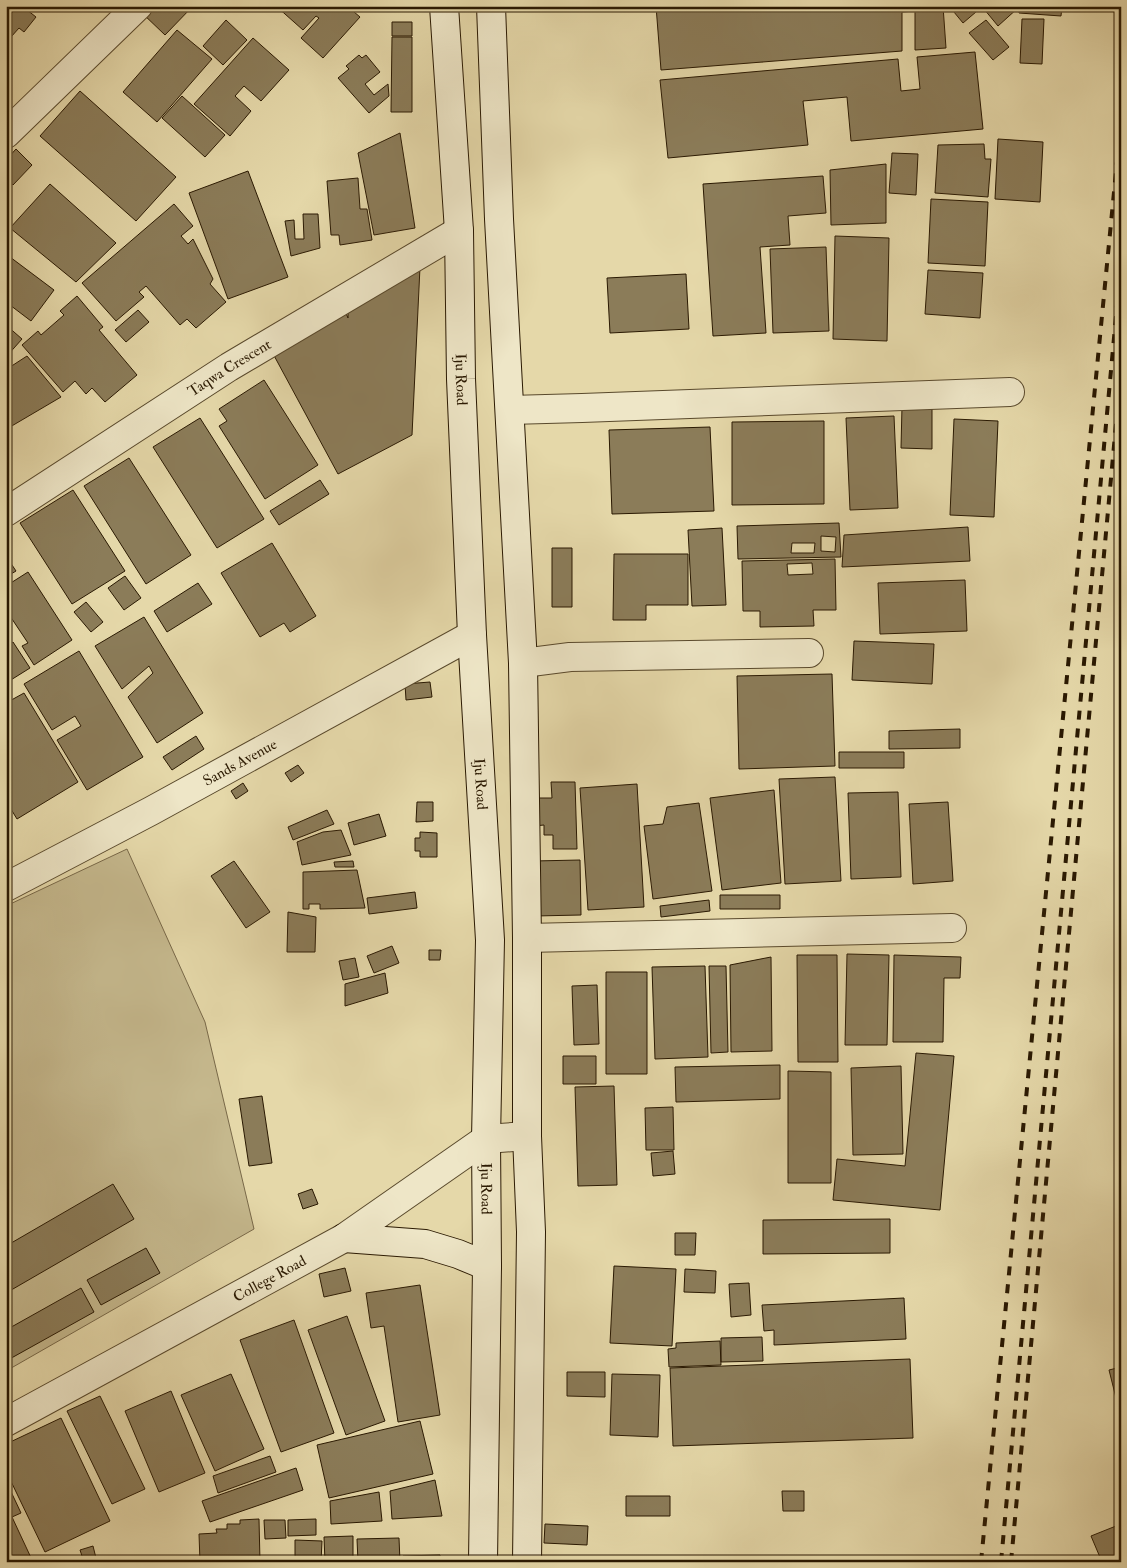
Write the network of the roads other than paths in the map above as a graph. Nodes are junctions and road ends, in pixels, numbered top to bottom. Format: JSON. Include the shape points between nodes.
{"nodes":[{"id":1,"x":138,"y":6,"type":"edge"},
{"id":2,"x":444,"y":6,"type":"edge"},
{"id":3,"x":490,"y":6,"type":"edge"},
{"id":4,"x":6,"y":134,"type":"edge"},
{"id":5,"x":459,"y":231,"type":"junction"},
{"id":6,"x":1010,"y":392,"type":"dead end"},
{"id":7,"x":510,"y":410,"type":"junction"},
{"id":8,"x":6,"y":512,"type":"edge"},
{"id":9,"x":472,"y":635,"type":"junction"},
{"id":10,"x":809,"y":653,"type":"dead end"},
{"id":11,"x":523,"y":663,"type":"junction"},
{"id":12,"x":6,"y":887,"type":"edge"},
{"id":13,"x":952,"y":928,"type":"dead end"},
{"id":14,"x":527,"y":938,"type":"junction"},
{"id":15,"x":527,"y":1136,"type":"junction"},
{"id":16,"x":486,"y":1139,"type":"junction"},
{"id":17,"x":344,"y":1238,"type":"junction"},
{"id":18,"x":487,"y":1266,"type":"junction"},
{"id":19,"x":6,"y":1422,"type":"edge"},
{"id":20,"x":483,"y":1562,"type":"edge"},
{"id":21,"x":526,"y":1562,"type":"edge"}],
"edges":[{"from":1,"to":4,"type":"main road"},
{"from":2,"to":5,"type":"main road","name":"Iju Road"},
{"from":3,"to":7,"type":"main road"},
{"from":5,"to":8,"type":"main road","name":"Taqwa Crescent","via":[[229,366]]},
{"from":5,"to":9,"type":"main road","name":"Iju Road","via":[[461,379]]},
{"from":6,"to":7,"type":"main road"},
{"from":7,"to":11,"type":"main road"},
{"from":9,"to":12,"type":"main road","name":"Sands Avenue"},
{"from":9,"to":16,"type":"main road","name":"Iju Road","via":[[490,940]]},
{"from":10,"to":11,"type":"main road","via":[[570,657]]},
{"from":11,"to":14,"type":"main road"},
{"from":13,"to":14,"type":"main road"},
{"from":14,"to":15,"type":"main road"},
{"from":15,"to":16,"type":"main road"},
{"from":15,"to":21,"type":"main road","via":[[531,1232]]},
{"from":16,"to":17,"type":"main road","name":"College Road"},
{"from":16,"to":18,"type":"main road","name":"Iju Road"},
{"from":17,"to":18,"type":"main road","via":[[425,1244]]},
{"from":17,"to":19,"type":"main road","name":"College Road"},
{"from":18,"to":20,"type":"main road","name":"Iju Road"}]}
